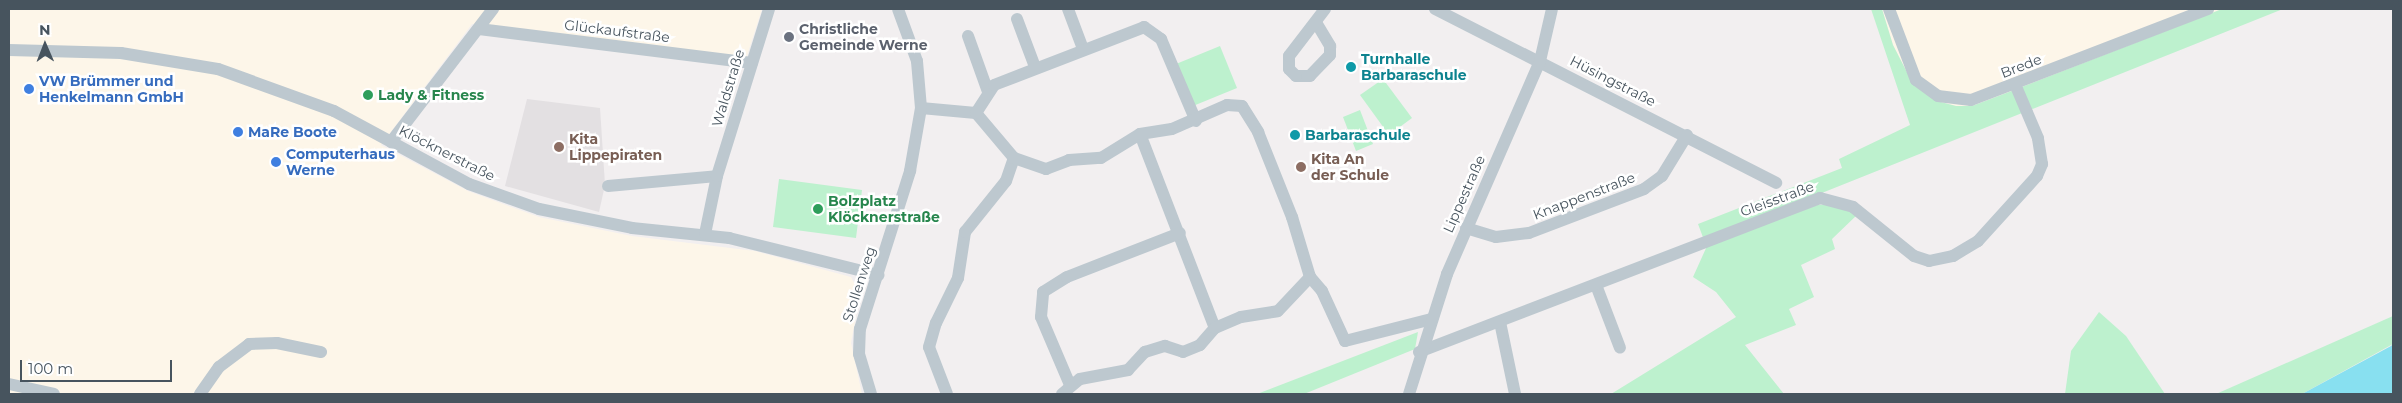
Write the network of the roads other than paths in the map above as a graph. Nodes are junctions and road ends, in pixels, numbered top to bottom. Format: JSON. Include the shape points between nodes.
{"nodes":[{"id":1,"x":493,"y":9,"type":"edge"},
{"id":2,"x":769,"y":9,"type":"edge"},
{"id":3,"x":898,"y":9,"type":"edge"},
{"id":4,"x":1068,"y":9,"type":"edge"},
{"id":5,"x":1325,"y":9,"type":"edge"},
{"id":6,"x":1435,"y":9,"type":"edge"},
{"id":7,"x":1552,"y":9,"type":"edge"},
{"id":8,"x":1889,"y":9,"type":"edge"},
{"id":9,"x":2208,"y":9,"type":"edge"},
{"id":10,"x":1017,"y":19,"type":"dead end"},
{"id":11,"x":1317,"y":24,"type":"dead end"},
{"id":12,"x":479,"y":28,"type":"junction"},
{"id":13,"x":968,"y":36,"type":"dead end"},
{"id":14,"x":1083,"y":49,"type":"junction"},
{"id":15,"x":9,"y":50,"type":"edge"},
{"id":16,"x":39,"y":52,"type":"junction"},
{"id":17,"x":9,"y":59,"type":"edge"},
{"id":18,"x":1540,"y":60,"type":"junction"},
{"id":19,"x":752,"y":64,"type":"junction"},
{"id":20,"x":1035,"y":68,"type":"junction"},
{"id":21,"x":2015,"y":84,"type":"junction"},
{"id":22,"x":988,"y":92,"type":"junction"},
{"id":23,"x":921,"y":108,"type":"junction"},
{"id":24,"x":976,"y":113,"type":"junction"},
{"id":25,"x":1196,"y":121,"type":"junction"},
{"id":26,"x":1140,"y":134,"type":"junction"},
{"id":27,"x":1687,"y":135,"type":"junction"},
{"id":28,"x":391,"y":142,"type":"junction"},
{"id":29,"x":1014,"y":158,"type":"junction"},
{"id":30,"x":717,"y":176,"type":"junction"},
{"id":31,"x":1776,"y":183,"type":"dead end"},
{"id":32,"x":608,"y":186,"type":"dead end"},
{"id":33,"x":1466,"y":228,"type":"junction"},
{"id":34,"x":1180,"y":233,"type":"junction"},
{"id":35,"x":705,"y":234,"type":"junction"},
{"id":36,"x":878,"y":275,"type":"junction"},
{"id":37,"x":1310,"y":277,"type":"junction"},
{"id":38,"x":1596,"y":285,"type":"junction"},
{"id":39,"x":1432,"y":318,"type":"junction"},
{"id":40,"x":1500,"y":322,"type":"junction"},
{"id":41,"x":1215,"y":328,"type":"junction"},
{"id":42,"x":1620,"y":348,"type":"dead end"},
{"id":43,"x":321,"y":352,"type":"dead end"},
{"id":44,"x":1419,"y":352,"type":"junction"},
{"id":45,"x":9,"y":384,"type":"edge"},
{"id":46,"x":1066,"y":390,"type":"edge"},
{"id":47,"x":54,"y":394,"type":"edge"},
{"id":48,"x":200,"y":394,"type":"edge"},
{"id":49,"x":871,"y":394,"type":"edge"},
{"id":50,"x":947,"y":394,"type":"edge"},
{"id":51,"x":1409,"y":394,"type":"edge"},
{"id":52,"x":1515,"y":394,"type":"edge"}],
"edges":[{"from":1,"to":12,"type":"street"},
{"from":2,"to":19,"type":"street","name":"Waldstraße"},
{"from":3,"to":23,"type":"street","name":"Stollenweg","via":[[917,61]]},
{"from":4,"to":14,"type":"street"},
{"from":5,"to":11,"type":"street"},
{"from":6,"to":18,"type":"street","name":"Hüsingstraße"},
{"from":7,"to":18,"type":"street","name":"Lippestraße"},
{"from":8,"to":21,"type":"street","name":"Brede","via":[[1906,64],[1926,88],[1952,100],[1971,100]]},
{"from":9,"to":21,"type":"street","name":"Brede"},
{"from":10,"to":20,"type":"street"},
{"from":12,"to":19,"type":"street","name":"Glückaufstraße"},
{"from":12,"to":28,"type":"street"},
{"from":13,"to":22,"type":"street"},
{"from":14,"to":20,"type":"street"},
{"from":14,"to":25,"type":"street","via":[[1137,27],[1150,30],[1161,39]]},
{"from":15,"to":16,"type":"street","name":"Klöcknerstraße"},
{"from":16,"to":17,"type":"street","name":"Klöcknerstraße"},
{"from":16,"to":28,"type":"street","name":"Klöcknerstraße","via":[[121,53],[218,69],[308,100]]},
{"from":18,"to":27,"type":"street","name":"Hüsingstraße"},
{"from":18,"to":33,"type":"street","name":"Lippestraße"},
{"from":19,"to":30,"type":"street","name":"Waldstraße"},
{"from":20,"to":22,"type":"street"},
{"from":21,"to":38,"type":"street","name":"Gleisstraße","via":[[2038,138],[2042,164],[2037,176],[1978,241],[1953,256],[1929,261],[1914,256],[1853,207],[1820,198]]},
{"from":22,"to":24,"type":"street"},
{"from":23,"to":24,"type":"street"},
{"from":23,"to":36,"type":"street","name":"Stollenweg","via":[[910,171]]},
{"from":24,"to":29,"type":"street"},
{"from":25,"to":26,"type":"street"},
{"from":25,"to":37,"type":"street","via":[[1227,105],[1236,104],[1249,113],[1292,217]]},
{"from":26,"to":29,"type":"street","via":[[1101,158],[1068,160],[1046,169]]},
{"from":26,"to":34,"type":"street"},
{"from":27,"to":31,"type":"street","name":"Hüsingstraße"},
{"from":27,"to":33,"type":"street","name":"Knappenstraße","via":[[1662,176],[1644,189],[1529,233],[1496,237]]},
{"from":28,"to":35,"type":"street","name":"Klöcknerstraße","via":[[470,184],[539,209],[632,228]]},
{"from":29,"to":50,"type":"street","via":[[1006,181],[965,232],[958,278],[929,347]]},
{"from":30,"to":32,"type":"street"},
{"from":30,"to":35,"type":"street","name":"Waldstraße"},
{"from":33,"to":39,"type":"street","name":"Lippestraße"},
{"from":34,"to":41,"type":"street"},
{"from":34,"to":46,"type":"street","via":[[1067,277],[1043,292],[1041,317]]},
{"from":35,"to":36,"type":"street","name":"Klöcknerstraße"},
{"from":36,"to":49,"type":"street","name":"Stollenweg","via":[[858,341]]},
{"from":37,"to":39,"type":"street","via":[[1322,292],[1345,341]]},
{"from":37,"to":41,"type":"street","via":[[1278,311],[1242,317]]},
{"from":38,"to":40,"type":"street","name":"Gleisstraße"},
{"from":38,"to":42,"type":"street"},
{"from":39,"to":44,"type":"street","name":"Lippestraße"},
{"from":40,"to":44,"type":"street","name":"Gleisstraße"},
{"from":40,"to":52,"type":"street"},
{"from":41,"to":46,"type":"street","via":[[1200,346],[1183,352],[1165,346],[1145,352],[1128,370],[1097,374]]},
{"from":43,"to":48,"type":"street","via":[[277,343],[249,344],[219,367]]},
{"from":44,"to":51,"type":"street","name":"Lippestraße"},
{"from":45,"to":47,"type":"street"}]}
